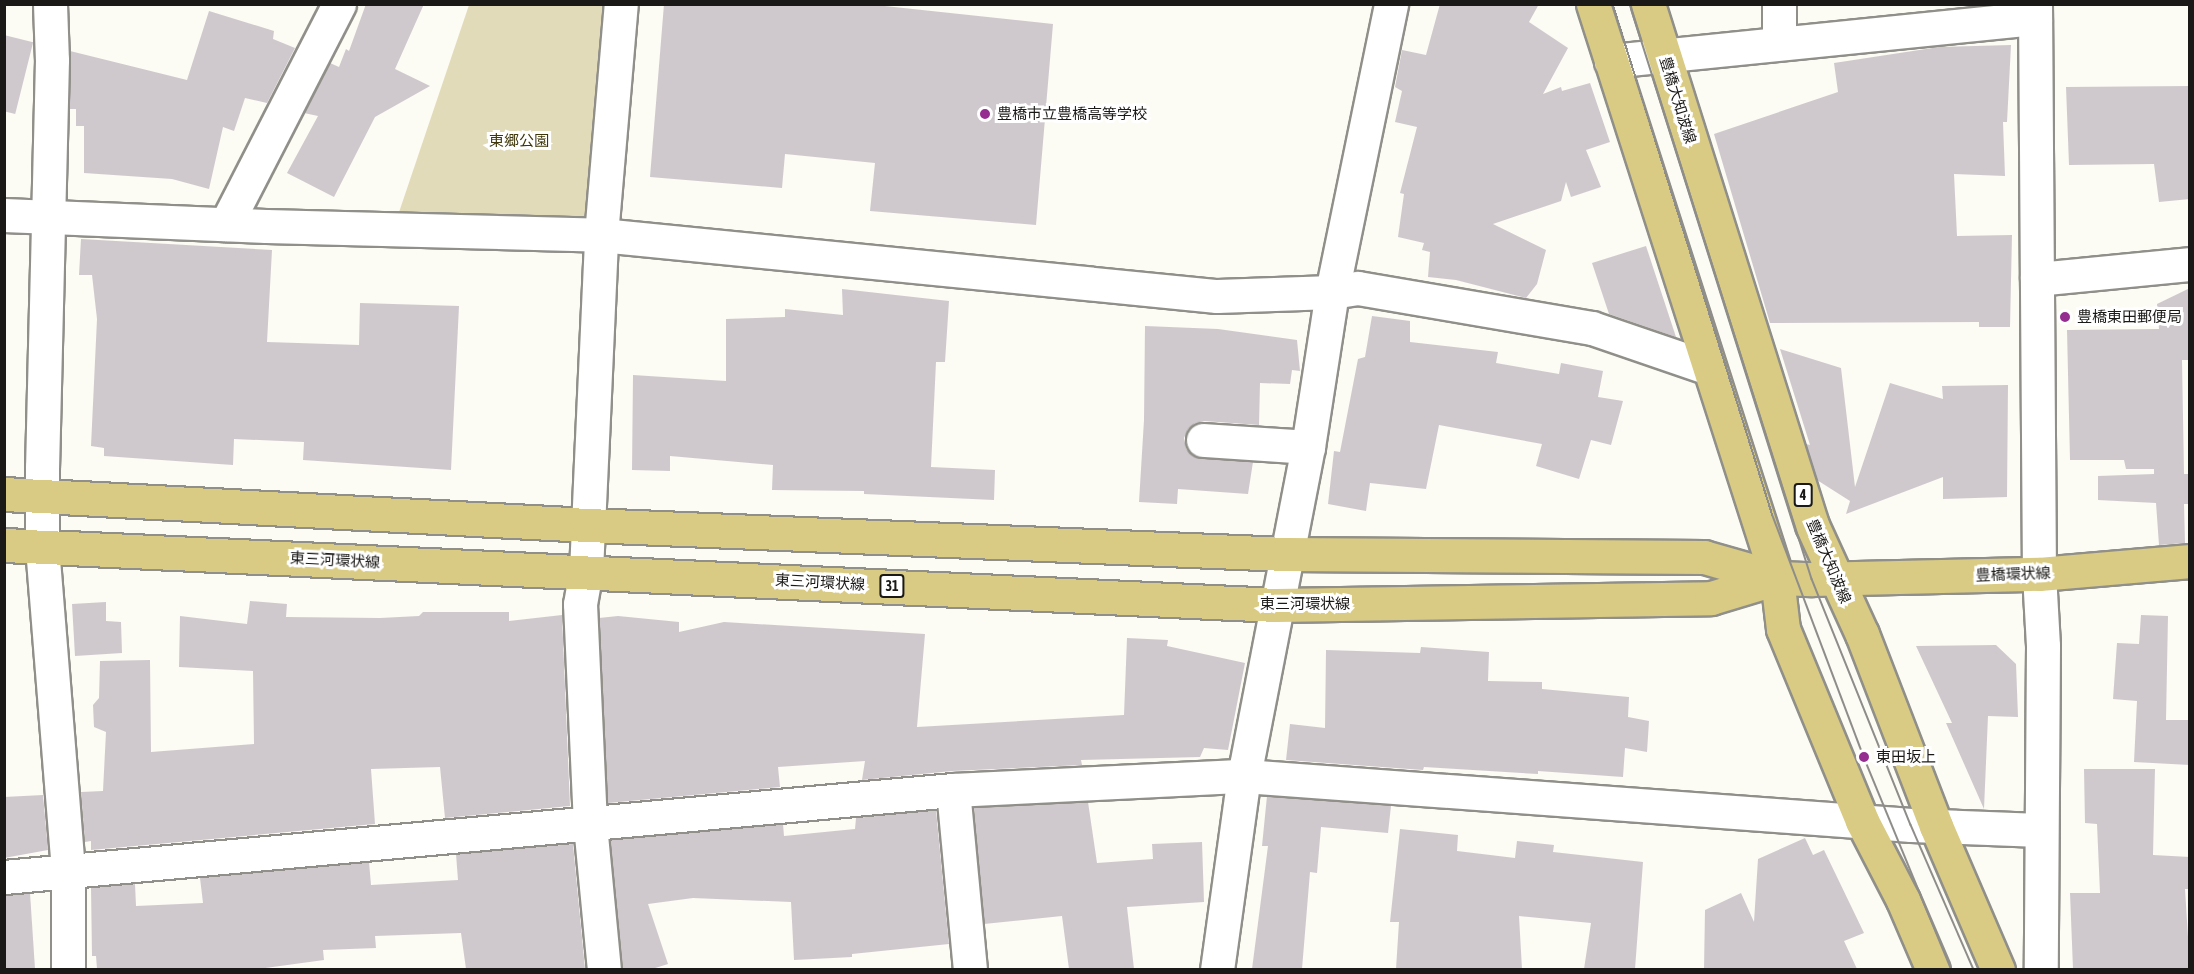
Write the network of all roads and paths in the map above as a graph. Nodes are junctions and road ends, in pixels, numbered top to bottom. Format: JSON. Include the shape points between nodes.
{"nodes":[{"id":1,"x":50,"y":4,"type":"edge"},
{"id":2,"x":339,"y":4,"type":"edge"},
{"id":3,"x":621,"y":4,"type":"edge"},
{"id":4,"x":1391,"y":4,"type":"edge"},
{"id":5,"x":1593,"y":4,"type":"edge"},
{"id":6,"x":1648,"y":4,"type":"edge"},
{"id":7,"x":1779,"y":4,"type":"edge"},
{"id":8,"x":2035,"y":11,"type":"edge"},
{"id":9,"x":1779,"y":42,"type":"junction"},
{"id":10,"x":1664,"y":54,"type":"junction"},
{"id":11,"x":1611,"y":61,"type":"junction"},
{"id":12,"x":4,"y":215,"type":"edge"},
{"id":13,"x":49,"y":217,"type":"junction"},
{"id":14,"x":226,"y":224,"type":"junction"},
{"id":15,"x":601,"y":235,"type":"junction"},
{"id":16,"x":2190,"y":264,"type":"edge"},
{"id":17,"x":2037,"y":279,"type":"junction"},
{"id":18,"x":1332,"y":292,"type":"junction"},
{"id":19,"x":1708,"y":368,"type":"junction"},
{"id":20,"x":1203,"y":440,"type":"dead end"},
{"id":21,"x":1308,"y":447,"type":"junction"},
{"id":22,"x":4,"y":494,"type":"edge"},
{"id":23,"x":42,"y":495,"type":"junction"},
{"id":24,"x":588,"y":525,"type":"junction"},
{"id":25,"x":4,"y":545,"type":"edge"},
{"id":26,"x":42,"y":547,"type":"junction"},
{"id":27,"x":1286,"y":554,"type":"junction"},
{"id":28,"x":2190,"y":561,"type":"edge"},
{"id":29,"x":586,"y":571,"type":"junction"},
{"id":30,"x":2039,"y":574,"type":"junction"},
{"id":31,"x":1776,"y":578,"type":"junction"},
{"id":32,"x":1835,"y":578,"type":"junction"},
{"id":33,"x":1276,"y":605,"type":"junction"},
{"id":34,"x":1244,"y":776,"type":"junction"},
{"id":35,"x":953,"y":790,"type":"junction"},
{"id":36,"x":1862,"y":821,"type":"junction"},
{"id":37,"x":591,"y":824,"type":"junction"},
{"id":38,"x":1936,"y":826,"type":"junction"},
{"id":39,"x":2040,"y":830,"type":"junction"},
{"id":40,"x":68,"y":869,"type":"junction"},
{"id":41,"x":4,"y":877,"type":"edge"},
{"id":42,"x":68,"y":969,"type":"edge"},
{"id":43,"x":604,"y":969,"type":"edge"},
{"id":44,"x":970,"y":969,"type":"edge"},
{"id":45,"x":1217,"y":969,"type":"edge"},
{"id":46,"x":1933,"y":969,"type":"edge"},
{"id":47,"x":1998,"y":969,"type":"edge"},
{"id":48,"x":2041,"y":969,"type":"edge"}],
"edges":[{"from":1,"to":13,"type":"street"},
{"from":2,"to":14,"type":"street"},
{"from":3,"to":15,"type":"street"},
{"from":4,"to":18,"type":"street"},
{"from":5,"to":11,"type":"main road"},
{"from":6,"to":10,"type":"main road","name":"豊橋大知波線","number":"4"},
{"from":7,"to":9,"type":"street"},
{"from":8,"to":9,"type":"street"},
{"from":8,"to":17,"type":"street"},
{"from":9,"to":10,"type":"street"},
{"from":10,"to":11,"type":"street"},
{"from":10,"to":32,"type":"main road","name":"豊橋大知波線","number":"4","via":[[1812,525]]},
{"from":11,"to":19,"type":"main road"},
{"from":12,"to":13,"type":"street"},
{"from":13,"to":14,"type":"street"},
{"from":13,"to":23,"type":"street"},
{"from":14,"to":15,"type":"street"},
{"from":15,"to":18,"type":"street","via":[[1217,296]]},
{"from":15,"to":24,"type":"street"},
{"from":16,"to":17,"type":"street"},
{"from":17,"to":30,"type":"street"},
{"from":18,"to":19,"type":"street","via":[[1358,288],[1592,328]]},
{"from":18,"to":21,"type":"street"},
{"from":19,"to":31,"type":"main road"},
{"from":20,"to":21,"type":"street"},
{"from":21,"to":27,"type":"street"},
{"from":22,"to":23,"type":"main road","name":"東三河環状線","number":"31"},
{"from":23,"to":24,"type":"main road","name":"東三河環状線","number":"31"},
{"from":23,"to":26,"type":"street"},
{"from":24,"to":27,"type":"main road","name":"東三河環状線","number":"31"},
{"from":24,"to":29,"type":"street"},
{"from":25,"to":26,"type":"main road","name":"東三河環状線","number":"31"},
{"from":26,"to":29,"type":"main road","name":"東三河環状線","number":"31"},
{"from":26,"to":40,"type":"street"},
{"from":27,"to":31,"type":"main road","name":"東三河環状線","number":"31","via":[[1704,557]]},
{"from":27,"to":33,"type":"street"},
{"from":28,"to":30,"type":"main road","name":"豊橋環状線"},
{"from":29,"to":33,"type":"main road","name":"東三河環状線","number":"31"},
{"from":29,"to":37,"type":"street","via":[[580,604]]},
{"from":30,"to":32,"type":"main road","name":"豊橋環状線"},
{"from":30,"to":39,"type":"street","via":[[2043,646]]},
{"from":31,"to":32,"type":"main road","name":"東三河環状線","number":"31"},
{"from":31,"to":33,"type":"main road","name":"東三河環状線","number":"31","via":[[1711,598]]},
{"from":31,"to":36,"type":"main road","via":[[1783,628]]},
{"from":32,"to":38,"type":"main road","name":"豊橋大知波線","number":"4","via":[[1862,634]]},
{"from":33,"to":34,"type":"street"},
{"from":34,"to":35,"type":"street"},
{"from":34,"to":36,"type":"street"},
{"from":34,"to":45,"type":"street"},
{"from":35,"to":37,"type":"street"},
{"from":35,"to":44,"type":"street"},
{"from":36,"to":38,"type":"street"},
{"from":36,"to":46,"type":"main road"},
{"from":37,"to":40,"type":"street"},
{"from":37,"to":43,"type":"street"},
{"from":38,"to":39,"type":"street"},
{"from":38,"to":47,"type":"main road","name":"豊橋大知波線","number":"4"},
{"from":39,"to":48,"type":"street"},
{"from":40,"to":41,"type":"street"},
{"from":40,"to":42,"type":"street"}]}
